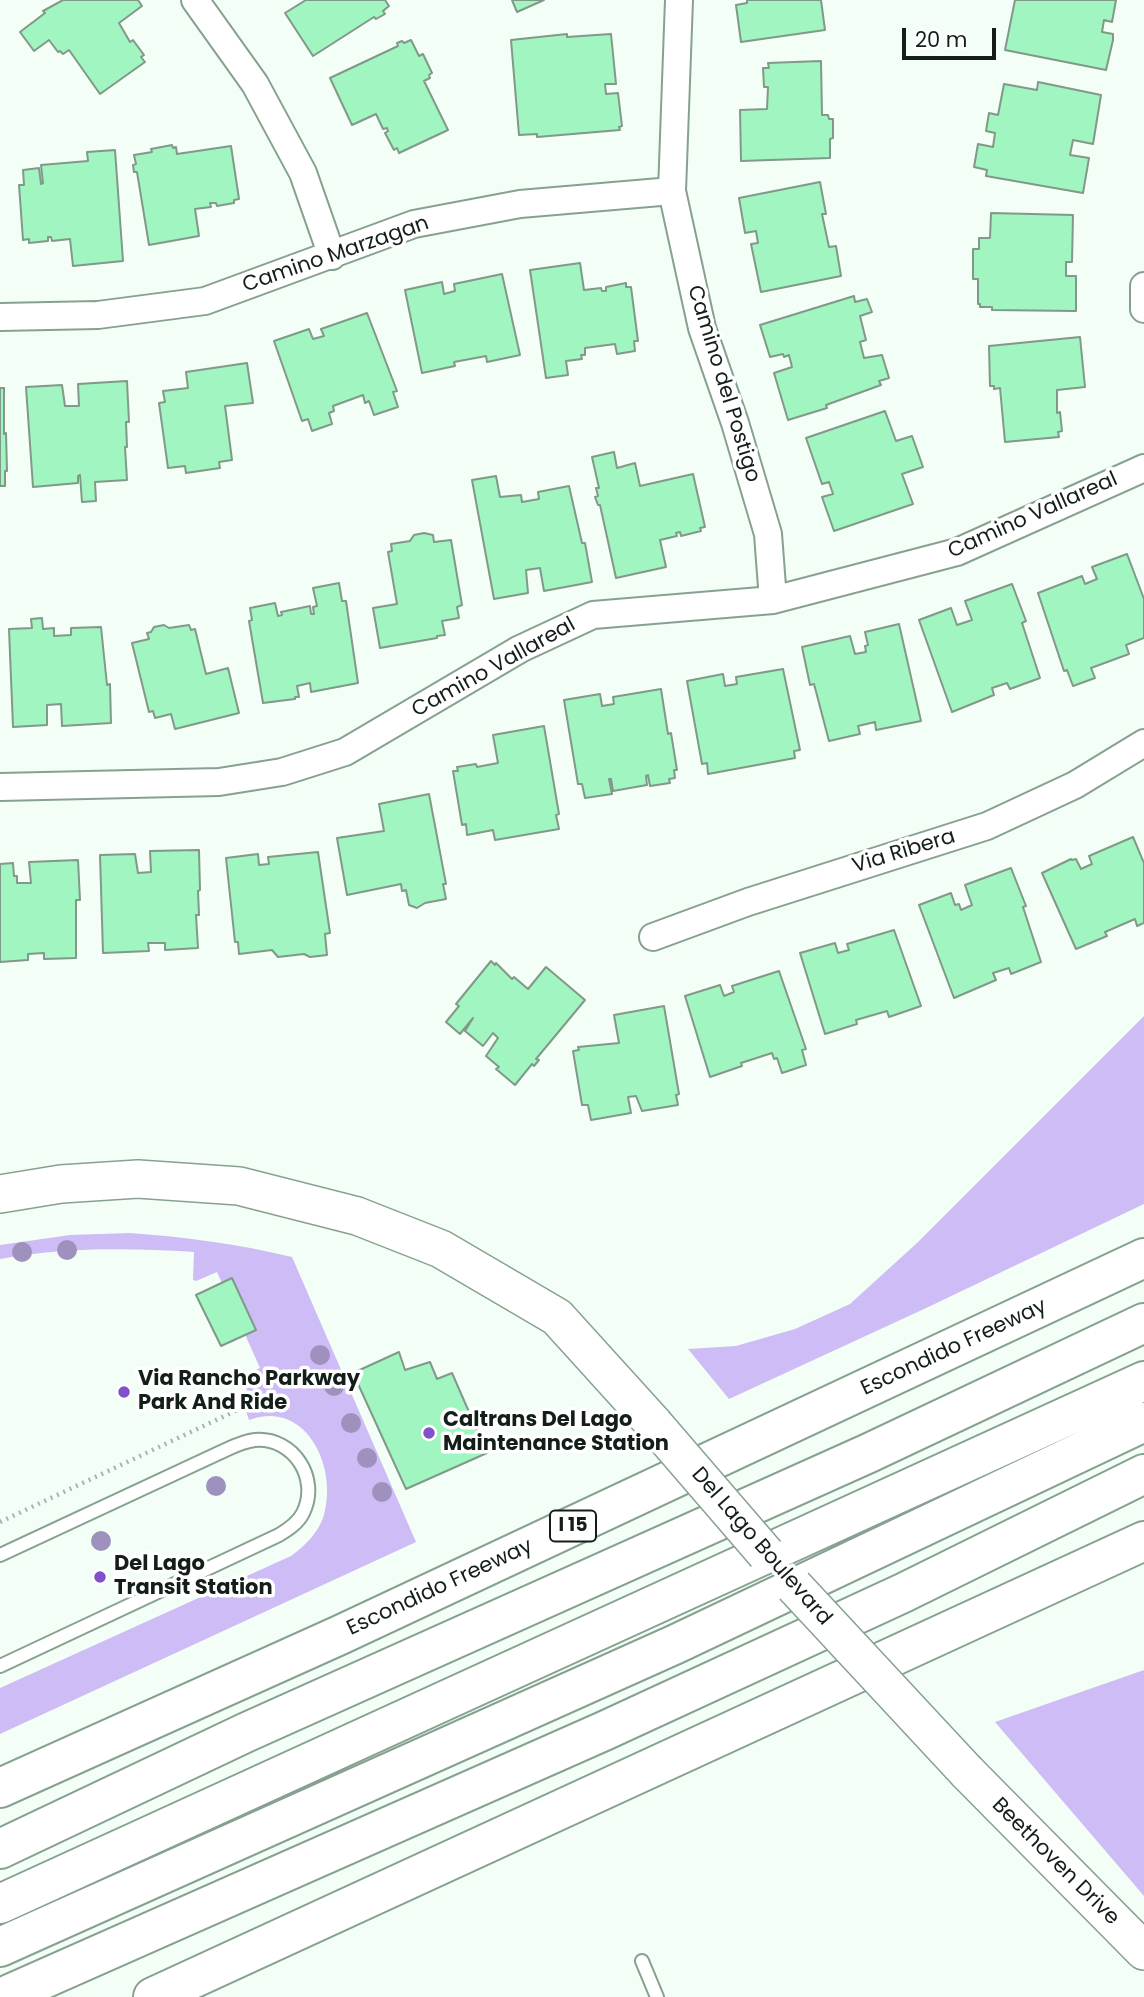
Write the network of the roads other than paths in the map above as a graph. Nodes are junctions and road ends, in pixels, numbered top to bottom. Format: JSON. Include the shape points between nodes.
{"nodes":[{"id":1,"x":195,"y":0,"type":"edge"},
{"id":2,"x":679,"y":0,"type":"edge"},
{"id":3,"x":672,"y":191,"type":"junction"},
{"id":4,"x":332,"y":256,"type":"junction"},
{"id":5,"x":1144,"y":286,"type":"edge"},
{"id":6,"x":1144,"y":309,"type":"edge"},
{"id":7,"x":0,"y":317,"type":"edge"},
{"id":8,"x":1144,"y":468,"type":"edge"},
{"id":9,"x":773,"y":600,"type":"junction"},
{"id":10,"x":1144,"y":743,"type":"edge"},
{"id":11,"x":0,"y":787,"type":"edge"},
{"id":12,"x":653,"y":937,"type":"dead end"},
{"id":13,"x":0,"y":1194,"type":"edge"},
{"id":14,"x":1144,"y":1258,"type":"edge"},
{"id":15,"x":1144,"y":1323,"type":"edge"},
{"id":16,"x":1144,"y":1381,"type":"edge"},
{"id":17,"x":1144,"y":1422,"type":"edge"},
{"id":18,"x":1144,"y":1474,"type":"edge"},
{"id":19,"x":1144,"y":1541,"type":"edge"},
{"id":20,"x":766,"y":1554,"type":"junction"},
{"id":21,"x":0,"y":1555,"type":"edge"},
{"id":22,"x":794,"y":1586,"type":"junction"},
{"id":23,"x":0,"y":1666,"type":"edge"},
{"id":24,"x":967,"y":1772,"type":"joint"},
{"id":25,"x":0,"y":1788,"type":"edge"},
{"id":26,"x":0,"y":1849,"type":"edge"},
{"id":27,"x":0,"y":1904,"type":"edge"},
{"id":28,"x":0,"y":1947,"type":"edge"},
{"id":29,"x":1144,"y":1951,"type":"edge"},
{"id":30,"x":642,"y":1961,"type":"dead end"},
{"id":31,"x":3,"y":1997,"type":"edge"},
{"id":32,"x":153,"y":1997,"type":"edge"},
{"id":33,"x":657,"y":1997,"type":"edge"}],
"edges":[{"from":1,"to":4,"type":"street","via":[[255,84],[297,162]]},
{"from":2,"to":3,"type":"street","name":"Camino del Postigo"},
{"from":3,"to":4,"type":"street","name":"Camino Marzagan","via":[[520,204],[414,224]]},
{"from":3,"to":9,"type":"street","name":"Camino del Postigo","via":[[702,328],[768,534]]},
{"from":4,"to":7,"type":"street","name":"Camino Marzagan","via":[[205,301],[98,315]]},
{"from":5,"to":6,"type":"street"},
{"from":8,"to":9,"type":"street","name":"Camino Vallareal","via":[[957,552]]},
{"from":9,"to":11,"type":"street","name":"Camino Vallareal","via":[[593,615],[520,649],[345,751],[282,772],[219,782]]},
{"from":10,"to":12,"type":"street","name":"Via Ribera","via":[[1075,785],[987,826]]},
{"from":13,"to":20,"type":"main road","name":"Del Lago Boulevard","bridge":true,"via":[[138,1179],[239,1186],[357,1216],[441,1249],[557,1318]]},
{"from":14,"to":25,"type":"highway","name":"Escondido Freeway","number":"I 15","via":[[353,1629]]},
{"from":15,"to":26,"type":"highway"},
{"from":16,"to":20,"type":"highway"},
{"from":17,"to":22,"type":"highway"},
{"from":18,"to":31,"type":"highway","via":[[903,1593],[666,1702]]},
{"from":19,"to":32,"type":"highway"},
{"from":20,"to":22,"type":"main road","name":"Del Lago Boulevard"},
{"from":20,"to":27,"type":"highway"},
{"from":21,"to":23,"type":"lane","via":[[253,1440],[283,1446],[296,1456],[308,1484],[308,1500],[293,1527]]},
{"from":22,"to":24,"type":"main road","name":"Del Lago Boulevard","bridge":true},
{"from":22,"to":28,"type":"highway","via":[[676,1644]]},
{"from":24,"to":29,"type":"main road","name":"Beethoven Drive"},
{"from":30,"to":33,"type":"lane"}]}
